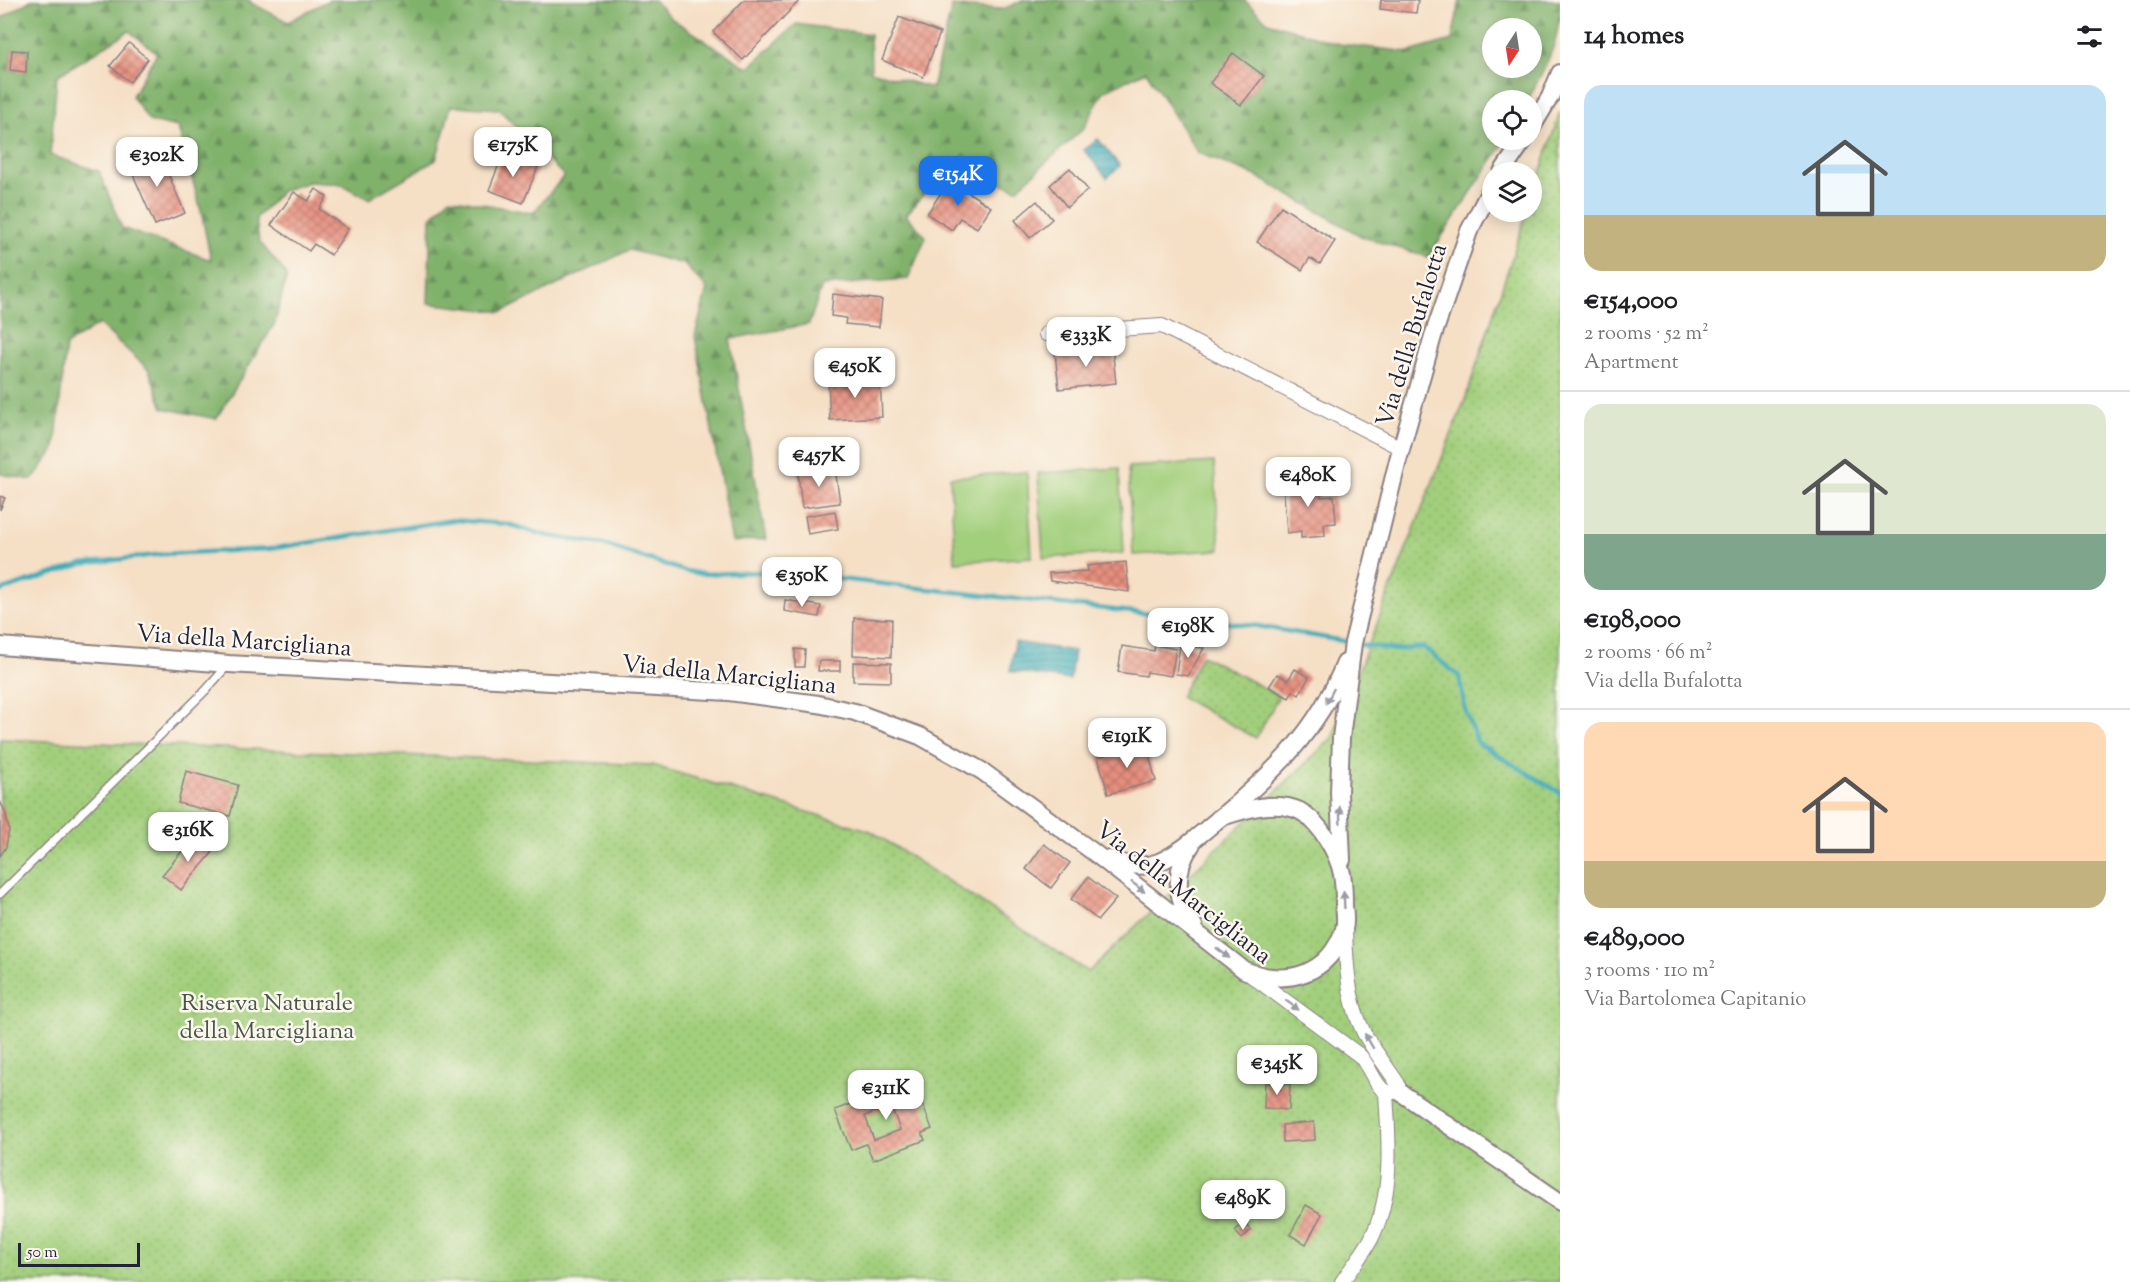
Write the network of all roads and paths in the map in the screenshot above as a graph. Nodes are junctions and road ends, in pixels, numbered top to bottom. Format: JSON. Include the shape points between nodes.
{"nodes":[{"id":1,"x":1560,"y":74,"type":"edge"},
{"id":2,"x":1542,"y":111,"type":"edge"},
{"id":3,"x":1482,"y":205,"type":"edge"},
{"id":4,"x":1046,"y":334,"type":"dead end"},
{"id":5,"x":1401,"y":448,"type":"junction"},
{"id":6,"x":1353,"y":643,"type":"junction"},
{"id":7,"x":0,"y":646,"type":"edge"},
{"id":8,"x":229,"y":664,"type":"junction"},
{"id":9,"x":1220,"y":818,"type":"junction"},
{"id":10,"x":1198,"y":836,"type":"junction"},
{"id":11,"x":1092,"y":851,"type":"junction"},
{"id":12,"x":1342,"y":873,"type":"junction"},
{"id":13,"x":0,"y":894,"type":"edge"},
{"id":14,"x":1345,"y":927,"type":"junction"},
{"id":15,"x":1201,"y":936,"type":"junction"},
{"id":16,"x":1244,"y":970,"type":"junction"},
{"id":17,"x":1391,"y":1091,"type":"junction"},
{"id":18,"x":1560,"y":1202,"type":"edge"},
{"id":19,"x":1342,"y":1282,"type":"edge"}],
"edges":[{"from":1,"to":2,"type":"street"},
{"from":3,"to":5,"type":"street","name":"Via della Bufalotta","via":[[1459,255]]},
{"from":4,"to":5,"type":"street","via":[[1162,326]]},
{"from":5,"to":6,"type":"street","name":"Via della Bufalotta"},
{"from":6,"to":9,"type":"street","name":"Via della Bufalotta","one_way":true,"via":[[1310,729],[1275,768]]},
{"from":12,"to":6,"type":"street","name":"Via della Bufalotta","one_way":true,"via":[[1341,738]]},
{"from":7,"to":8,"type":"street","name":"Via della Marcigliana"},
{"from":8,"to":11,"type":"street","name":"Via della Marcigliana","via":[[729,692],[843,708],[894,725],[951,752]]},
{"from":8,"to":13,"type":"lane"},
{"from":9,"to":10,"type":"street","name":"Via della Bufalotta"},
{"from":9,"to":12,"type":"street","via":[[1257,807],[1299,811],[1324,834]]},
{"from":10,"to":11,"type":"street","via":[[1159,862],[1143,866]]},
{"from":10,"to":15,"type":"street","via":[[1182,862],[1178,890]]},
{"from":11,"to":15,"type":"street","name":"Via della Marcigliana","one_way":true},
{"from":14,"to":12,"type":"street","one_way":true},
{"from":14,"to":16,"type":"street","via":[[1329,956],[1308,972],[1274,978]]},
{"from":17,"to":14,"type":"street","one_way":true,"via":[[1398,1083],[1367,1037],[1353,1004],[1346,966]]},
{"from":15,"to":16,"type":"street","name":"Via della Marcigliana","one_way":true},
{"from":16,"to":17,"type":"street","name":"Via della Marcigliana","one_way":true,"via":[[1359,1055],[1380,1088]]},
{"from":17,"to":18,"type":"street","name":"Via della Marcigliana"},
{"from":17,"to":19,"type":"street","via":[[1387,1190],[1381,1216]]}]}
